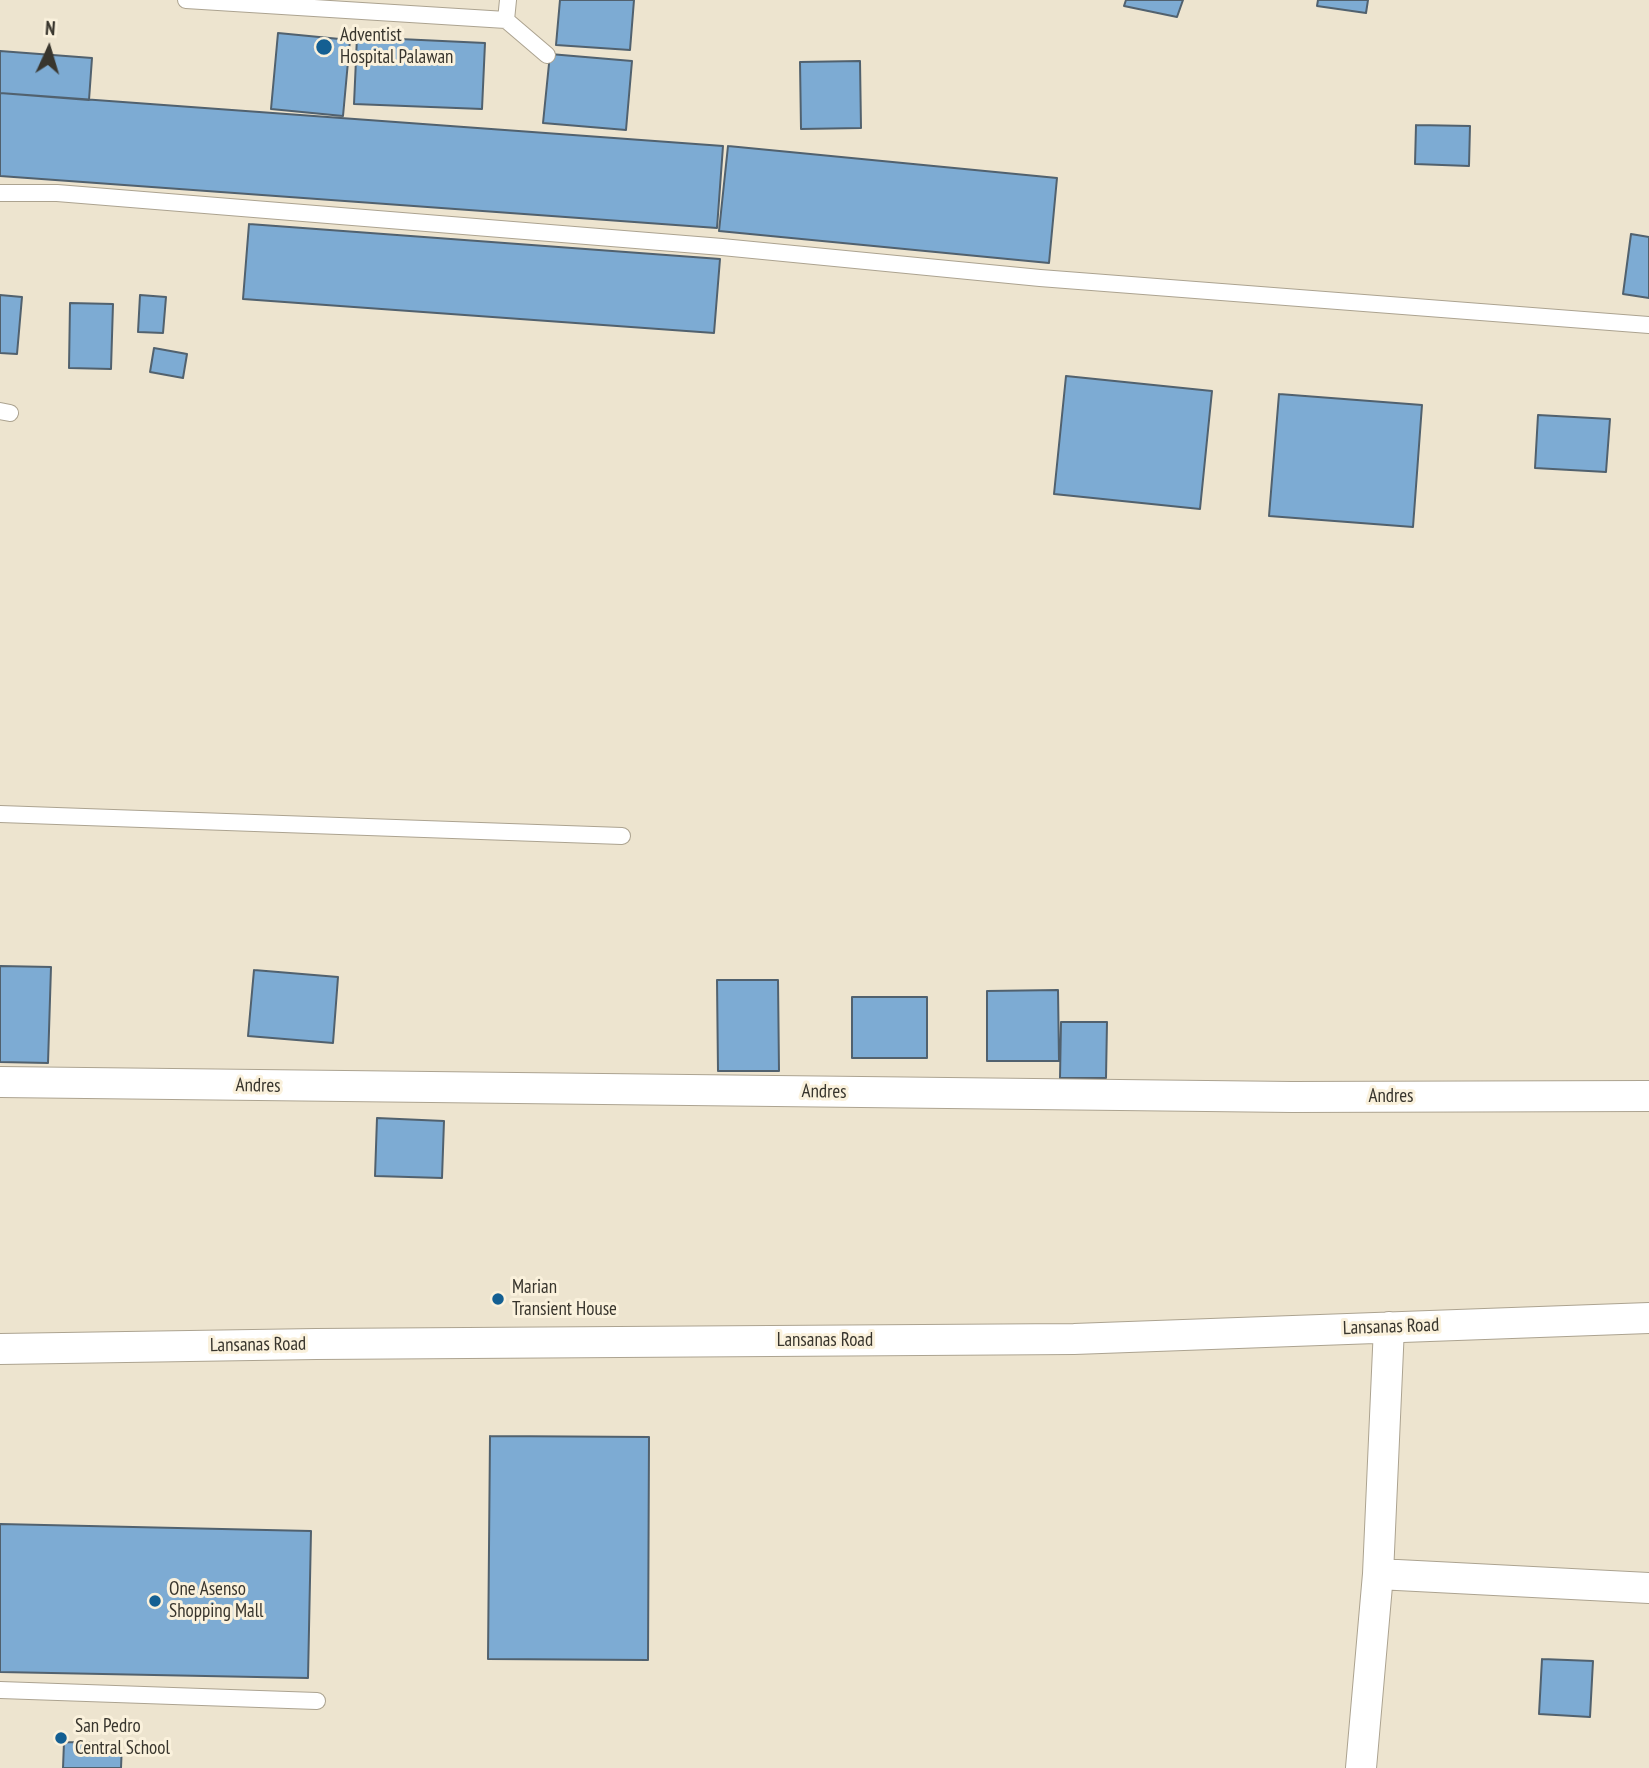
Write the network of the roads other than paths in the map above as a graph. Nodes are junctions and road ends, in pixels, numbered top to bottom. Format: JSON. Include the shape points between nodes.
{"nodes":[{"id":1,"x":186,"y":0,"type":"edge"},
{"id":2,"x":508,"y":0,"type":"edge"},
{"id":3,"x":506,"y":20,"type":"junction"},
{"id":4,"x":547,"y":55,"type":"dead end"},
{"id":5,"x":0,"y":194,"type":"edge"},
{"id":6,"x":1649,"y":325,"type":"edge"},
{"id":7,"x":0,"y":814,"type":"edge"},
{"id":8,"x":622,"y":836,"type":"dead end"},
{"id":9,"x":0,"y":1082,"type":"edge"},
{"id":10,"x":1649,"y":1097,"type":"edge"},
{"id":11,"x":1649,"y":1318,"type":"edge"},
{"id":12,"x":1389,"y":1326,"type":"junction"},
{"id":13,"x":0,"y":1349,"type":"edge"},
{"id":14,"x":1378,"y":1574,"type":"junction"},
{"id":15,"x":1649,"y":1588,"type":"edge"},
{"id":16,"x":0,"y":1690,"type":"edge"},
{"id":17,"x":317,"y":1701,"type":"dead end"},
{"id":18,"x":1361,"y":1768,"type":"edge"}],
"edges":[{"from":1,"to":3,"type":"lane"},
{"from":2,"to":3,"type":"lane"},
{"from":3,"to":4,"type":"lane"},
{"from":5,"to":6,"type":"lane","via":[[71,194],[1040,278]]},
{"from":7,"to":8,"type":"lane"},
{"from":9,"to":10,"type":"street","name":"Andres"},
{"from":11,"to":12,"type":"street","name":"Lansanas Road"},
{"from":12,"to":13,"type":"street","name":"Lansanas Road","via":[[1074,1339]]},
{"from":12,"to":14,"type":"street"},
{"from":14,"to":15,"type":"street"},
{"from":14,"to":18,"type":"street"},
{"from":16,"to":17,"type":"lane"}]}
